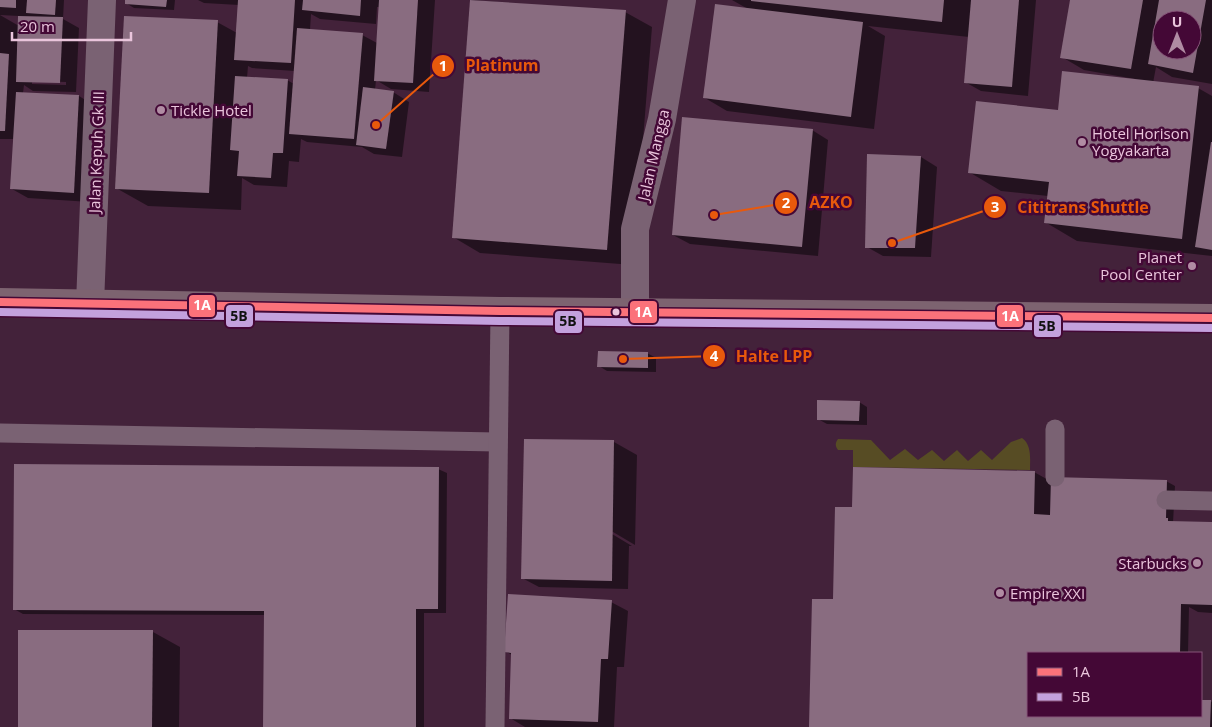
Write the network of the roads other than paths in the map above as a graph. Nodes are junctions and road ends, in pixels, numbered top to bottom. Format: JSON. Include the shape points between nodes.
{"nodes":[{"id":1,"x":102,"y":0,"type":"edge"},
{"id":2,"x":682,"y":0,"type":"edge"},
{"id":3,"x":0,"y":302,"type":"edge"},
{"id":4,"x":90,"y":304,"type":"junction"},
{"id":5,"x":500,"y":311,"type":"junction"},
{"id":6,"x":635,"y":311,"type":"junction"},
{"id":7,"x":1212,"y":318,"type":"edge"},
{"id":8,"x":1055,"y":429,"type":"dead end"},
{"id":9,"x":0,"y":433,"type":"edge"},
{"id":10,"x":498,"y":442,"type":"junction"},
{"id":11,"x":1055,"y":477,"type":"dead end"},
{"id":12,"x":1166,"y":500,"type":"dead end"},
{"id":13,"x":1212,"y":501,"type":"edge"},
{"id":14,"x":495,"y":727,"type":"edge"}],
"edges":[{"from":1,"to":4,"type":"street","name":"Jalan Kepuh Gk III"},
{"from":2,"to":6,"type":"street","name":"Jalan Mangga","via":[[662,119],[635,229]]},
{"from":3,"to":4,"type":"main road"},
{"from":4,"to":5,"type":"main road"},
{"from":5,"to":6,"type":"main road"},
{"from":5,"to":10,"type":"lane"},
{"from":6,"to":7,"type":"main road"},
{"from":8,"to":11,"type":"lane"},
{"from":9,"to":10,"type":"lane"},
{"from":10,"to":14,"type":"lane"},
{"from":12,"to":13,"type":"lane"}]}
